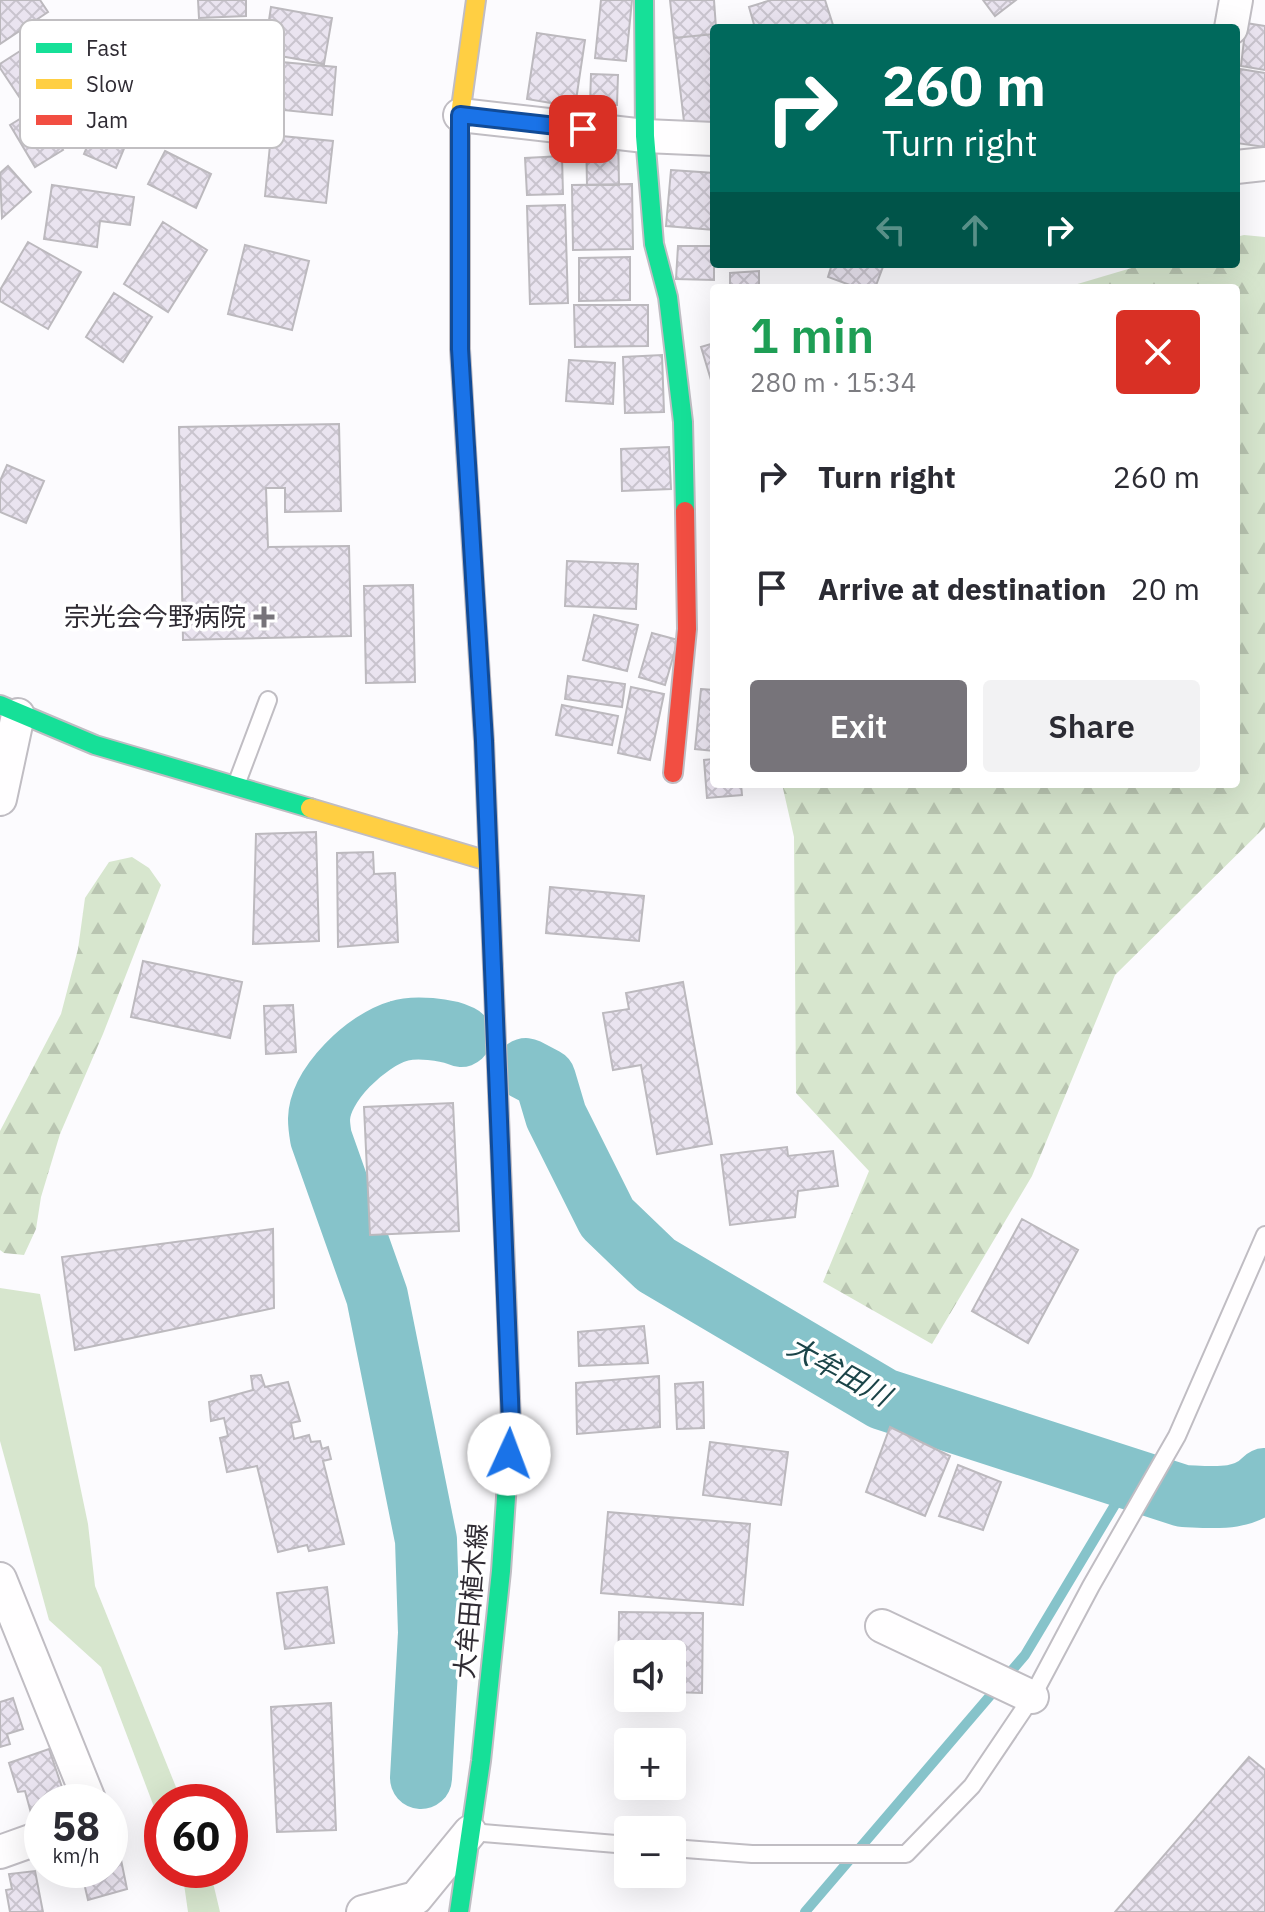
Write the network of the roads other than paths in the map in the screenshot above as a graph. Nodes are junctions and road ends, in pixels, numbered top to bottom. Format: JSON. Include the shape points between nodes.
{"nodes":[{"id":1,"x":476,"y":0,"type":"edge"},
{"id":2,"x":644,"y":0,"type":"edge"},
{"id":3,"x":1236,"y":0,"type":"edge"},
{"id":4,"x":1232,"y":24,"type":"edge"},
{"id":5,"x":460,"y":115,"type":"junction"},
{"id":6,"x":645,"y":136,"type":"junction"},
{"id":7,"x":710,"y":139,"type":"edge"},
{"id":8,"x":1265,"y":164,"type":"edge"},
{"id":9,"x":1240,"y":167,"type":"edge"},
{"id":10,"x":268,"y":700,"type":"dead end"},
{"id":11,"x":9,"y":710,"type":"edge"},
{"id":12,"x":673,"y":773,"type":"dead end"},
{"id":13,"x":235,"y":786,"type":"junction"},
{"id":14,"x":0,"y":799,"type":"edge"},
{"id":15,"x":488,"y":861,"type":"junction"},
{"id":16,"x":1265,"y":1235,"type":"edge"},
{"id":17,"x":0,"y":1579,"type":"edge"},
{"id":18,"x":882,"y":1626,"type":"dead end"},
{"id":19,"x":1032,"y":1697,"type":"junction"},
{"id":20,"x":83,"y":1784,"type":"edge"},
{"id":21,"x":470,"y":1832,"type":"junction"},
{"id":22,"x":24,"y":1843,"type":"edge"},
{"id":23,"x":614,"y":1844,"type":"edge"},
{"id":24,"x":686,"y":1849,"type":"edge"},
{"id":25,"x":0,"y":1852,"type":"edge"},
{"id":26,"x":363,"y":1912,"type":"edge"},
{"id":27,"x":459,"y":1912,"type":"edge"}],
"edges":[{"from":1,"to":5,"type":"main road","name":"大牟田植木線"},
{"from":2,"to":6,"type":"main road"},
{"from":3,"to":4,"type":"street"},
{"from":5,"to":6,"type":"street"},
{"from":5,"to":15,"type":"main road","name":"大牟田植木線","via":[[460,349]]},
{"from":6,"to":7,"type":"street"},
{"from":6,"to":12,"type":"main road","via":[[654,244],[668,297],[683,422],[687,629]]},
{"from":8,"to":9,"type":"street"},
{"from":10,"to":13,"type":"lane"},
{"from":11,"to":13,"type":"main road","via":[[95,745]]},
{"from":11,"to":14,"type":"street"},
{"from":13,"to":15,"type":"main road"},
{"from":15,"to":21,"type":"main road","name":"大牟田植木線","via":[[511,1424],[500,1587]]},
{"from":16,"to":19,"type":"lane","via":[[1177,1436]]},
{"from":17,"to":20,"type":"street"},
{"from":18,"to":19,"type":"street"},
{"from":19,"to":24,"type":"lane","via":[[972,1786],[906,1854]]},
{"from":21,"to":23,"type":"lane"},
{"from":21,"to":26,"type":"street","via":[[416,1898]]},
{"from":21,"to":27,"type":"main road","name":"大牟田植木線"},
{"from":22,"to":25,"type":"street"}]}
